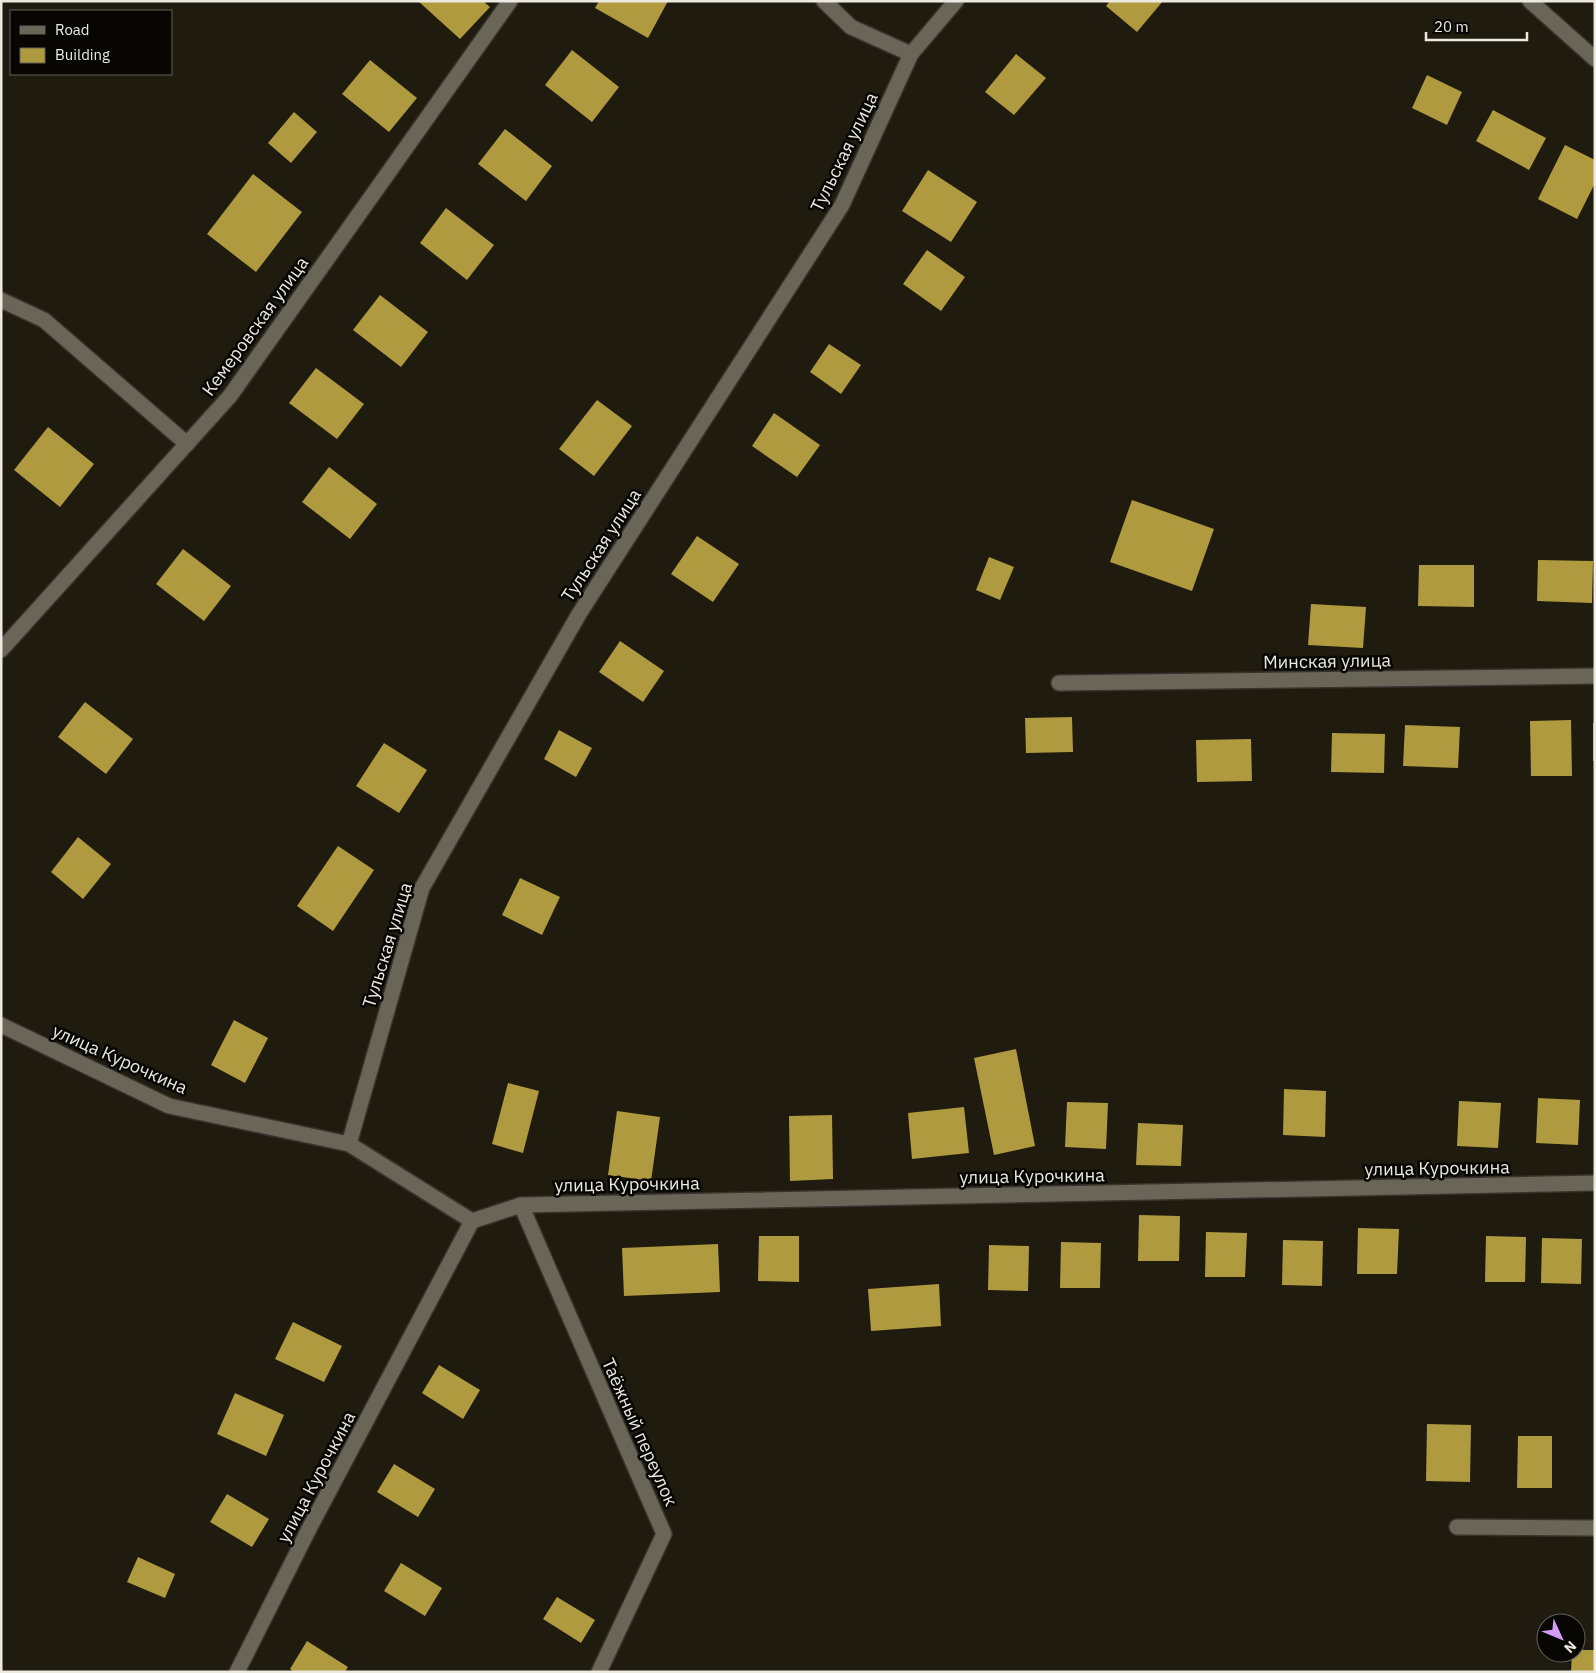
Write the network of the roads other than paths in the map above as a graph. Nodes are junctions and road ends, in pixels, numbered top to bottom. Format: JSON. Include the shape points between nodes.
{"nodes":[{"id":1,"x":510,"y":1,"type":"edge"},
{"id":2,"x":824,"y":1,"type":"edge"},
{"id":3,"x":956,"y":1,"type":"edge"},
{"id":4,"x":1530,"y":1,"type":"edge"},
{"id":5,"x":911,"y":54,"type":"junction"},
{"id":6,"x":1595,"y":59,"type":"edge"},
{"id":7,"x":1,"y":300,"type":"edge"},
{"id":8,"x":187,"y":444,"type":"junction"},
{"id":9,"x":1,"y":650,"type":"edge"},
{"id":10,"x":1595,"y":676,"type":"edge"},
{"id":11,"x":1059,"y":684,"type":"dead end"},
{"id":12,"x":1,"y":1025,"type":"edge"},
{"id":13,"x":349,"y":1144,"type":"junction"},
{"id":14,"x":1595,"y":1183,"type":"edge"},
{"id":15,"x":520,"y":1205,"type":"junction"},
{"id":16,"x":472,"y":1221,"type":"junction"},
{"id":17,"x":1457,"y":1528,"type":"dead end"},
{"id":18,"x":1595,"y":1528,"type":"edge"},
{"id":19,"x":237,"y":1672,"type":"edge"},
{"id":20,"x":599,"y":1672,"type":"edge"}],
"edges":[{"from":1,"to":8,"type":"street","name":"Кемеровская улица","via":[[230,396]]},
{"from":2,"to":5,"type":"street","via":[[851,27]]},
{"from":3,"to":5,"type":"street","name":"Тульская улица"},
{"from":4,"to":6,"type":"street"},
{"from":5,"to":13,"type":"street","name":"Тульская улица","via":[[842,205],[580,614],[422,888]]},
{"from":7,"to":8,"type":"street","via":[[44,320]]},
{"from":8,"to":9,"type":"street","name":"Кемеровская улица"},
{"from":10,"to":11,"type":"street","name":"Минская улица"},
{"from":12,"to":13,"type":"street","name":"улица Курочкина","via":[[170,1106]]},
{"from":13,"to":16,"type":"street","name":"улица Курочкина"},
{"from":14,"to":15,"type":"street","name":"улица Курочкина"},
{"from":15,"to":16,"type":"street","name":"улица Курочкина"},
{"from":15,"to":20,"type":"street","name":"Таёжный переулок","via":[[664,1534]]},
{"from":16,"to":19,"type":"street","name":"улица Курочкина"},
{"from":17,"to":18,"type":"street"}]}
